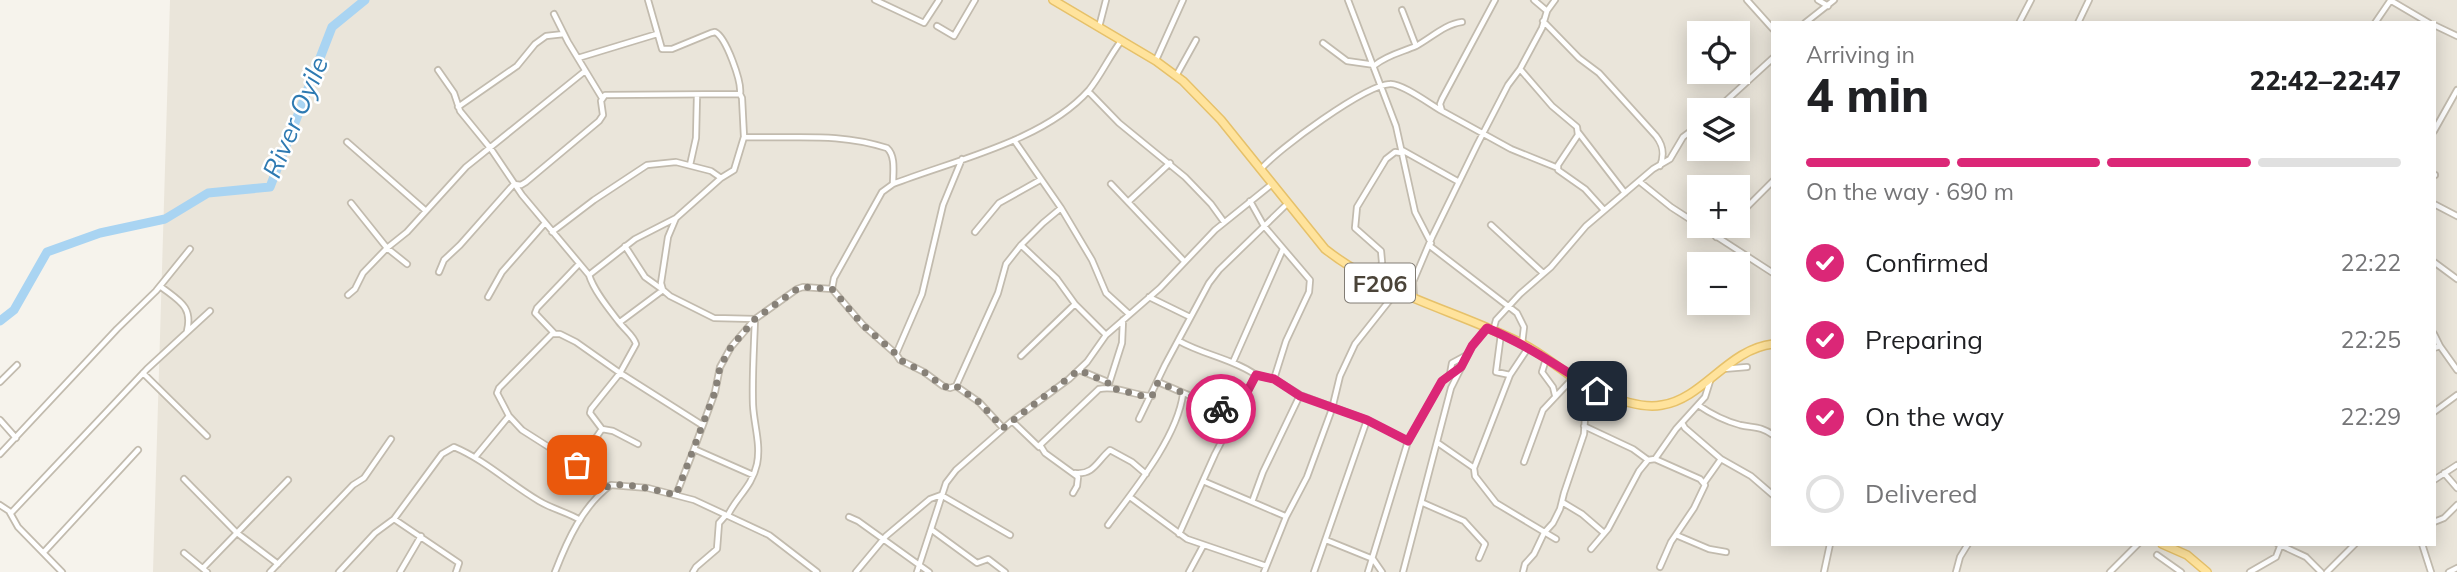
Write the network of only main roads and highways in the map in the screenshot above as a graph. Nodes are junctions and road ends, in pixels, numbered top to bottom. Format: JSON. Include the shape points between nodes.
{"nodes":[{"id":1,"x":1053,"y":0,"type":"edge"},
{"id":2,"x":1771,"y":345,"type":"edge"},
{"id":3,"x":2167,"y":546,"type":"edge"},
{"id":4,"x":2207,"y":572,"type":"edge"}],
"edges":[{"from":1,"to":2,"type":"main road","number":"F206","via":[[1156,61],[1196,93],[1325,249],[1377,282],[1526,345],[1597,391],[1661,406],[1677,401],[1746,351]]},
{"from":3,"to":4,"type":"main road","via":[[2188,555]]}]}
